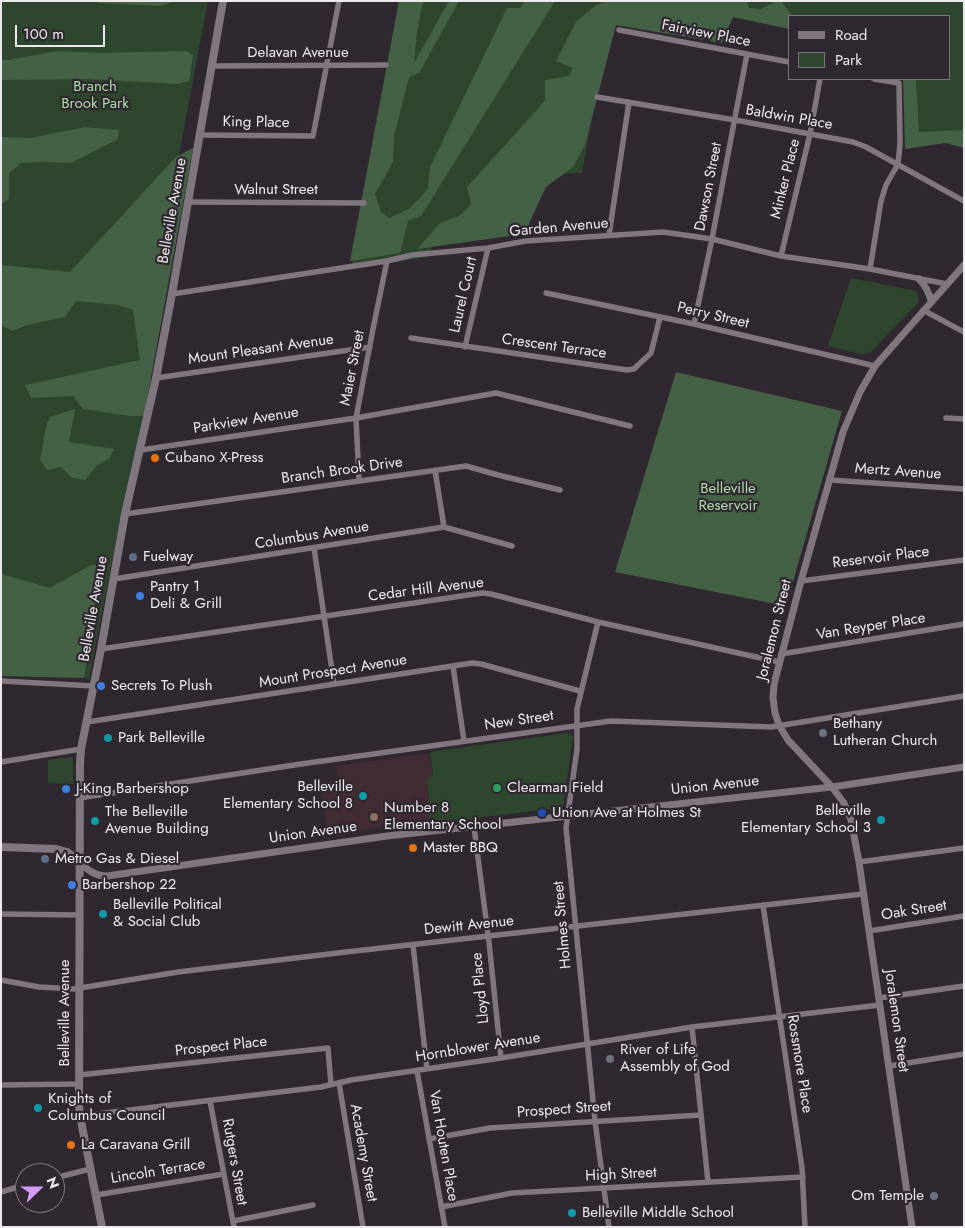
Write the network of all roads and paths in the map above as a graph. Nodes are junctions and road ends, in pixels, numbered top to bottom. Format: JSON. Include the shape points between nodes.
{"nodes":[{"id":1,"x":222,"y":1,"type":"edge"},
{"id":2,"x":339,"y":1,"type":"edge"},
{"id":3,"x":620,"y":30,"type":"dead end"},
{"id":4,"x":747,"y":54,"type":"junction"},
{"id":5,"x":788,"y":62,"type":"edge"},
{"id":6,"x":211,"y":66,"type":"junction"},
{"id":7,"x":327,"y":66,"type":"junction"},
{"id":8,"x":386,"y":66,"type":"dead end"},
{"id":9,"x":820,"y":80,"type":"edge"},
{"id":10,"x":880,"y":80,"type":"edge"},
{"id":11,"x":597,"y":97,"type":"dead end"},
{"id":12,"x":630,"y":102,"type":"junction"},
{"id":13,"x":735,"y":120,"type":"junction"},
{"id":14,"x":810,"y":134,"type":"junction"},
{"id":15,"x":199,"y":135,"type":"junction"},
{"id":16,"x":898,"y":164,"type":"junction"},
{"id":17,"x":964,"y":201,"type":"edge"},
{"id":18,"x":188,"y":202,"type":"junction"},
{"id":19,"x":364,"y":203,"type":"dead end"},
{"id":20,"x":609,"y":235,"type":"junction"},
{"id":21,"x":712,"y":239,"type":"junction"},
{"id":22,"x":488,"y":248,"type":"junction"},
{"id":23,"x":781,"y":256,"type":"junction"},
{"id":24,"x":388,"y":261,"type":"junction"},
{"id":25,"x":964,"y":265,"type":"edge"},
{"id":26,"x":870,"y":269,"type":"junction"},
{"id":27,"x":919,"y":279,"type":"junction"},
{"id":28,"x":947,"y":284,"type":"junction"},
{"id":29,"x":546,"y":293,"type":"dead end"},
{"id":30,"x":172,"y":294,"type":"junction"},
{"id":31,"x":931,"y":301,"type":"junction"},
{"id":32,"x":923,"y":310,"type":"junction"},
{"id":33,"x":660,"y":317,"type":"junction"},
{"id":34,"x":694,"y":324,"type":"junction"},
{"id":35,"x":964,"y":332,"type":"edge"},
{"id":36,"x":411,"y":338,"type":"dead end"},
{"id":37,"x":465,"y":346,"type":"junction"},
{"id":38,"x":370,"y":347,"type":"junction"},
{"id":39,"x":875,"y":366,"type":"junction"},
{"id":40,"x":156,"y":378,"type":"junction"},
{"id":41,"x":356,"y":418,"type":"junction"},
{"id":42,"x":946,"y":418,"type":"dead end"},
{"id":43,"x":964,"y":419,"type":"edge"},
{"id":44,"x":630,"y":426,"type":"dead end"},
{"id":45,"x":141,"y":450,"type":"junction"},
{"id":46,"x":435,"y":470,"type":"junction"},
{"id":47,"x":830,"y":480,"type":"junction"},
{"id":48,"x":359,"y":481,"type":"junction"},
{"id":49,"x":964,"y":489,"type":"edge"},
{"id":50,"x":560,"y":490,"type":"dead end"},
{"id":51,"x":125,"y":514,"type":"junction"},
{"id":52,"x":444,"y":527,"type":"junction"},
{"id":53,"x":512,"y":546,"type":"dead end"},
{"id":54,"x":314,"y":548,"type":"junction"},
{"id":55,"x":964,"y":560,"type":"edge"},
{"id":56,"x":114,"y":579,"type":"junction"},
{"id":57,"x":801,"y":581,"type":"junction"},
{"id":58,"x":324,"y":616,"type":"junction"},
{"id":59,"x":598,"y":622,"type":"junction"},
{"id":60,"x":964,"y":624,"type":"edge"},
{"id":61,"x":101,"y":649,"type":"junction"},
{"id":62,"x":782,"y":654,"type":"junction"},
{"id":63,"x":779,"y":662,"type":"junction"},
{"id":64,"x":453,"y":666,"type":"junction"},
{"id":65,"x":1,"y":680,"type":"edge"},
{"id":66,"x":334,"y":684,"type":"junction"},
{"id":67,"x":94,"y":686,"type":"junction"},
{"id":68,"x":580,"y":691,"type":"junction"},
{"id":69,"x":964,"y":696,"type":"edge"},
{"id":70,"x":87,"y":722,"type":"junction"},
{"id":71,"x":779,"y":725,"type":"junction"},
{"id":72,"x":576,"y":726,"type":"junction"},
{"id":73,"x":464,"y":742,"type":"junction"},
{"id":74,"x":81,"y":749,"type":"junction"},
{"id":75,"x":1,"y":762,"type":"edge"},
{"id":76,"x":964,"y":767,"type":"edge"},
{"id":77,"x":832,"y":788,"type":"junction"},
{"id":78,"x":79,"y":798,"type":"junction"},
{"id":79,"x":568,"y":816,"type":"junction"},
{"id":80,"x":474,"y":827,"type":"junction"},
{"id":81,"x":1,"y":847,"type":"edge"},
{"id":82,"x":964,"y":848,"type":"edge"},
{"id":83,"x":79,"y":861,"type":"junction"},
{"id":84,"x":859,"y":862,"type":"junction"},
{"id":85,"x":863,"y":894,"type":"junction"},
{"id":86,"x":763,"y":905,"type":"junction"},
{"id":87,"x":1,"y":914,"type":"edge"},
{"id":88,"x":79,"y":915,"type":"junction"},
{"id":89,"x":964,"y":916,"type":"edge"},
{"id":90,"x":575,"y":927,"type":"junction"},
{"id":91,"x":869,"y":931,"type":"junction"},
{"id":92,"x":488,"y":937,"type":"junction"},
{"id":93,"x":412,"y":945,"type":"junction"},
{"id":94,"x":1,"y":980,"type":"edge"},
{"id":95,"x":964,"y":986,"type":"edge"},
{"id":96,"x":79,"y":989,"type":"junction"},
{"id":97,"x":879,"y":1002,"type":"junction"},
{"id":98,"x":779,"y":1017,"type":"junction"},
{"id":99,"x":692,"y":1026,"type":"junction"},
{"id":100,"x":587,"y":1044,"type":"junction"},
{"id":101,"x":964,"y":1054,"type":"edge"},
{"id":102,"x":501,"y":1058,"type":"junction"},
{"id":103,"x":889,"y":1066,"type":"junction"},
{"id":104,"x":427,"y":1069,"type":"junction"},
{"id":105,"x":417,"y":1071,"type":"junction"},
{"id":106,"x":79,"y":1075,"type":"junction"},
{"id":107,"x":339,"y":1083,"type":"junction"},
{"id":108,"x":79,"y":1084,"type":"junction"},
{"id":109,"x":1,"y":1085,"type":"edge"},
{"id":110,"x":331,"y":1085,"type":"junction"},
{"id":111,"x":210,"y":1101,"type":"junction"},
{"id":112,"x":701,"y":1115,"type":"junction"},
{"id":113,"x":80,"y":1116,"type":"junction"},
{"id":114,"x":595,"y":1121,"type":"junction"},
{"id":115,"x":430,"y":1140,"type":"junction"},
{"id":116,"x":90,"y":1169,"type":"junction"},
{"id":117,"x":224,"y":1174,"type":"junction"},
{"id":118,"x":65,"y":1175,"type":"edge"},
{"id":119,"x":803,"y":1177,"type":"junction"},
{"id":120,"x":708,"y":1182,"type":"junction"},
{"id":121,"x":15,"y":1188,"type":"edge"},
{"id":122,"x":604,"y":1189,"type":"junction"},
{"id":123,"x":1,"y":1192,"type":"edge"},
{"id":124,"x":96,"y":1194,"type":"junction"},
{"id":125,"x":313,"y":1205,"type":"dead end"},
{"id":126,"x":441,"y":1206,"type":"junction"},
{"id":127,"x":233,"y":1224,"type":"edge"},
{"id":128,"x":102,"y":1227,"type":"edge"},
{"id":129,"x":364,"y":1227,"type":"edge"},
{"id":130,"x":445,"y":1227,"type":"edge"},
{"id":131,"x":609,"y":1227,"type":"edge"},
{"id":132,"x":805,"y":1227,"type":"edge"},
{"id":133,"x":912,"y":1227,"type":"edge"}],
"edges":[{"from":1,"to":6,"type":"main road","name":"Belleville Avenue"},
{"from":2,"to":7,"type":"street"},
{"from":3,"to":4,"type":"street","name":"Fairview Place"},
{"from":4,"to":5,"type":"street","name":"Fairview Place"},
{"from":4,"to":13,"type":"street","name":"Dawson Street"},
{"from":6,"to":7,"type":"street","name":"Delavan Avenue"},
{"from":6,"to":15,"type":"main road","name":"Belleville Avenue"},
{"from":7,"to":8,"type":"street","name":"Delavan Avenue"},
{"from":7,"to":15,"type":"street","name":"King Place","via":[[313,136]]},
{"from":9,"to":14,"type":"street","name":"Minker Place"},
{"from":10,"to":16,"type":"street","via":[[898,83]]},
{"from":11,"to":12,"type":"street","name":"Baldwin Place"},
{"from":12,"to":13,"type":"street","name":"Baldwin Place"},
{"from":12,"to":20,"type":"street"},
{"from":13,"to":14,"type":"street","name":"Baldwin Place"},
{"from":13,"to":21,"type":"street","name":"Dawson Street"},
{"from":14,"to":16,"type":"street","name":"Baldwin Place","via":[[860,144]]},
{"from":14,"to":23,"type":"street","name":"Minker Place"},
{"from":15,"to":18,"type":"main road","name":"Belleville Avenue"},
{"from":16,"to":17,"type":"street","name":"Baldwin Place"},
{"from":16,"to":26,"type":"street","via":[[880,201]]},
{"from":18,"to":19,"type":"street","name":"Walnut Street"},
{"from":18,"to":30,"type":"main road","name":"Belleville Avenue"},
{"from":20,"to":21,"type":"street","name":"Garden Avenue","via":[[664,232]]},
{"from":20,"to":22,"type":"street","name":"Garden Avenue","via":[[526,241]]},
{"from":21,"to":23,"type":"street","name":"Garden Avenue"},
{"from":21,"to":34,"type":"street","name":"Dawson Street"},
{"from":22,"to":24,"type":"street","name":"Garden Avenue","via":[[412,255]]},
{"from":22,"to":37,"type":"street","name":"Laurel Court"},
{"from":23,"to":26,"type":"street","name":"Garden Avenue"},
{"from":24,"to":30,"type":"street","name":"Garden Avenue"},
{"from":24,"to":38,"type":"street","name":"Maier Street"},
{"from":25,"to":28,"type":"street","name":"Joralemon Street"},
{"from":26,"to":27,"type":"street","name":"Garden Avenue"},
{"from":27,"to":28,"type":"street","name":"Garden Avenue"},
{"from":27,"to":31,"type":"street","via":[[926,286]]},
{"from":28,"to":31,"type":"street","name":"Joralemon Street"},
{"from":29,"to":33,"type":"street","name":"Perry Street"},
{"from":30,"to":40,"type":"main road","name":"Belleville Avenue"},
{"from":31,"to":32,"type":"street","name":"Joralemon Street"},
{"from":32,"to":35,"type":"street"},
{"from":32,"to":39,"type":"street","name":"Joralemon Street"},
{"from":33,"to":34,"type":"street","name":"Perry Street"},
{"from":33,"to":37,"type":"street","name":"Crescent Terrace","via":[[651,352],[637,366],[627,370]]},
{"from":34,"to":39,"type":"street","name":"Perry Street"},
{"from":36,"to":37,"type":"street","name":"Crescent Terrace"},
{"from":38,"to":40,"type":"street","name":"Mount Pleasant Avenue"},
{"from":38,"to":41,"type":"street","name":"Maier Street"},
{"from":39,"to":47,"type":"street","name":"Joralemon Street","via":[[843,432]]},
{"from":40,"to":45,"type":"main road","name":"Belleville Avenue"},
{"from":41,"to":44,"type":"street","name":"Parkview Avenue","via":[[496,393]]},
{"from":41,"to":45,"type":"street","name":"Parkview Avenue"},
{"from":41,"to":48,"type":"street","name":"Maier Street"},
{"from":42,"to":43,"type":"street"},
{"from":45,"to":51,"type":"main road","name":"Belleville Avenue"},
{"from":46,"to":48,"type":"street","name":"Branch Brook Drive"},
{"from":46,"to":50,"type":"street","name":"Branch Brook Drive","via":[[466,466]]},
{"from":46,"to":52,"type":"street"},
{"from":47,"to":49,"type":"street","name":"Mertz Avenue"},
{"from":47,"to":57,"type":"street","name":"Joralemon Street"},
{"from":48,"to":51,"type":"street","name":"Branch Brook Drive"},
{"from":51,"to":56,"type":"main road","name":"Belleville Avenue"},
{"from":52,"to":53,"type":"street","name":"Columbus Avenue"},
{"from":52,"to":54,"type":"street","name":"Columbus Avenue"},
{"from":54,"to":56,"type":"street","name":"Columbus Avenue"},
{"from":54,"to":58,"type":"street"},
{"from":55,"to":57,"type":"street","name":"Reservoir Place"},
{"from":56,"to":61,"type":"main road","name":"Belleville Avenue"},
{"from":57,"to":62,"type":"street","name":"Joralemon Street"},
{"from":58,"to":59,"type":"street","name":"Cedar Hill Avenue","via":[[491,594]]},
{"from":58,"to":61,"type":"street","name":"Cedar Hill Avenue"},
{"from":58,"to":66,"type":"street"},
{"from":59,"to":63,"type":"street","name":"Cedar Hill Avenue"},
{"from":59,"to":68,"type":"street","name":"Holmes Street"},
{"from":60,"to":62,"type":"street","name":"Van Reyper Place"},
{"from":61,"to":67,"type":"main road","name":"Belleville Avenue"},
{"from":62,"to":63,"type":"street","name":"Joralemon Street"},
{"from":63,"to":71,"type":"street","name":"Joralemon Street","via":[[773,698]]},
{"from":64,"to":66,"type":"street","name":"Mount Prospect Avenue"},
{"from":64,"to":68,"type":"street","name":"Mount Prospect Avenue","via":[[481,664]]},
{"from":64,"to":73,"type":"street"},
{"from":65,"to":67,"type":"street"},
{"from":66,"to":70,"type":"street","name":"Mount Prospect Avenue"},
{"from":67,"to":70,"type":"main road","name":"Belleville Avenue"},
{"from":68,"to":72,"type":"street","name":"Holmes Street"},
{"from":69,"to":71,"type":"street","name":"New Street"},
{"from":70,"to":74,"type":"main road","name":"Belleville Avenue"},
{"from":71,"to":72,"type":"street","name":"New Street","via":[[611,721]]},
{"from":71,"to":77,"type":"street","name":"Joralemon Street","via":[[788,740]]},
{"from":72,"to":73,"type":"street","name":"New Street"},
{"from":72,"to":79,"type":"street","name":"Holmes Street","via":[[578,748]]},
{"from":73,"to":78,"type":"street","name":"New Street"},
{"from":74,"to":75,"type":"street"},
{"from":74,"to":78,"type":"main road","name":"Belleville Avenue"},
{"from":76,"to":77,"type":"street","name":"Union Avenue"},
{"from":77,"to":79,"type":"street","name":"Union Avenue"},
{"from":77,"to":84,"type":"street","name":"Joralemon Street","via":[[851,820]]},
{"from":78,"to":83,"type":"main road","name":"Belleville Avenue"},
{"from":79,"to":80,"type":"street","name":"Union Avenue"},
{"from":79,"to":90,"type":"street","name":"Holmes Street","via":[[566,828]]},
{"from":80,"to":83,"type":"street","name":"Union Avenue","via":[[107,876],[93,873]]},
{"from":80,"to":92,"type":"street","name":"Lloyd Place"},
{"from":81,"to":83,"type":"main road","name":"Union Avenue","via":[[56,849]]},
{"from":82,"to":84,"type":"street"},
{"from":83,"to":88,"type":"main road","name":"Belleville Avenue"},
{"from":84,"to":85,"type":"street","name":"Joralemon Street"},
{"from":85,"to":86,"type":"street","name":"Dewitt Avenue"},
{"from":85,"to":91,"type":"street","name":"Joralemon Street"},
{"from":86,"to":90,"type":"street","name":"Dewitt Avenue"},
{"from":86,"to":98,"type":"street","name":"Rossmore Place"},
{"from":87,"to":88,"type":"street"},
{"from":88,"to":96,"type":"main road","name":"Belleville Avenue"},
{"from":89,"to":91,"type":"street","name":"Oak Street"},
{"from":90,"to":92,"type":"street","name":"Dewitt Avenue"},
{"from":90,"to":100,"type":"street","name":"Holmes Street"},
{"from":91,"to":97,"type":"street","name":"Joralemon Street"},
{"from":92,"to":93,"type":"street","name":"Dewitt Avenue"},
{"from":92,"to":102,"type":"street","name":"Lloyd Place"},
{"from":93,"to":96,"type":"street","name":"Dewitt Avenue","via":[[178,972]]},
{"from":93,"to":104,"type":"street","name":"Van Houten Place"},
{"from":94,"to":96,"type":"street","name":"Dewitt Avenue","via":[[39,987]]},
{"from":95,"to":97,"type":"street","name":"Hornblower Avenue"},
{"from":96,"to":106,"type":"main road","name":"Belleville Avenue"},
{"from":97,"to":98,"type":"street","name":"Hornblower Avenue"},
{"from":97,"to":103,"type":"street","name":"Joralemon Street"},
{"from":98,"to":99,"type":"street","name":"Hornblower Avenue"},
{"from":98,"to":119,"type":"street","name":"Rossmore Place"},
{"from":99,"to":100,"type":"street","name":"Hornblower Avenue"},
{"from":99,"to":112,"type":"street"},
{"from":100,"to":102,"type":"street","name":"Hornblower Avenue"},
{"from":100,"to":114,"type":"street","name":"Holmes Street"},
{"from":101,"to":103,"type":"street"},
{"from":102,"to":104,"type":"street","name":"Hornblower Avenue"},
{"from":103,"to":133,"type":"street","name":"Joralemon Street"},
{"from":104,"to":105,"type":"street","name":"Hornblower Avenue"},
{"from":105,"to":107,"type":"street","name":"Hornblower Avenue"},
{"from":105,"to":115,"type":"street","name":"Van Houten Place"},
{"from":106,"to":108,"type":"main road","name":"Belleville Avenue"},
{"from":106,"to":110,"type":"street","name":"Prospect Place","via":[[328,1048]]},
{"from":107,"to":110,"type":"street","name":"Hornblower Avenue"},
{"from":107,"to":129,"type":"street","name":"Academy Street"},
{"from":108,"to":109,"type":"street"},
{"from":108,"to":113,"type":"main road","name":"Belleville Avenue"},
{"from":110,"to":111,"type":"street","name":"Hornblower Avenue"},
{"from":111,"to":113,"type":"street","name":"Hornblower Avenue"},
{"from":111,"to":117,"type":"street","name":"Rutgers Street"},
{"from":112,"to":114,"type":"street","name":"Prospect Street"},
{"from":112,"to":120,"type":"street"},
{"from":113,"to":116,"type":"main road","name":"Belleville Avenue"},
{"from":114,"to":115,"type":"street","name":"Prospect Street","via":[[490,1128]]},
{"from":114,"to":122,"type":"street","name":"Holmes Street"},
{"from":115,"to":126,"type":"street","name":"Van Houten Place"},
{"from":116,"to":118,"type":"street"},
{"from":116,"to":124,"type":"main road","name":"Belleville Avenue"},
{"from":117,"to":124,"type":"street","name":"Lincoln Terrace"},
{"from":117,"to":127,"type":"street","name":"Rutgers Street"},
{"from":119,"to":120,"type":"street","name":"High Street"},
{"from":119,"to":132,"type":"street","name":"Rossmore Place"},
{"from":120,"to":122,"type":"street","name":"High Street"},
{"from":121,"to":123,"type":"street"},
{"from":122,"to":126,"type":"street","name":"High Street","via":[[512,1193]]},
{"from":122,"to":131,"type":"street","name":"Holmes Street"},
{"from":124,"to":128,"type":"main road","name":"Belleville Avenue"},
{"from":125,"to":127,"type":"street"},
{"from":126,"to":130,"type":"street","name":"Van Houten Place"}]}
